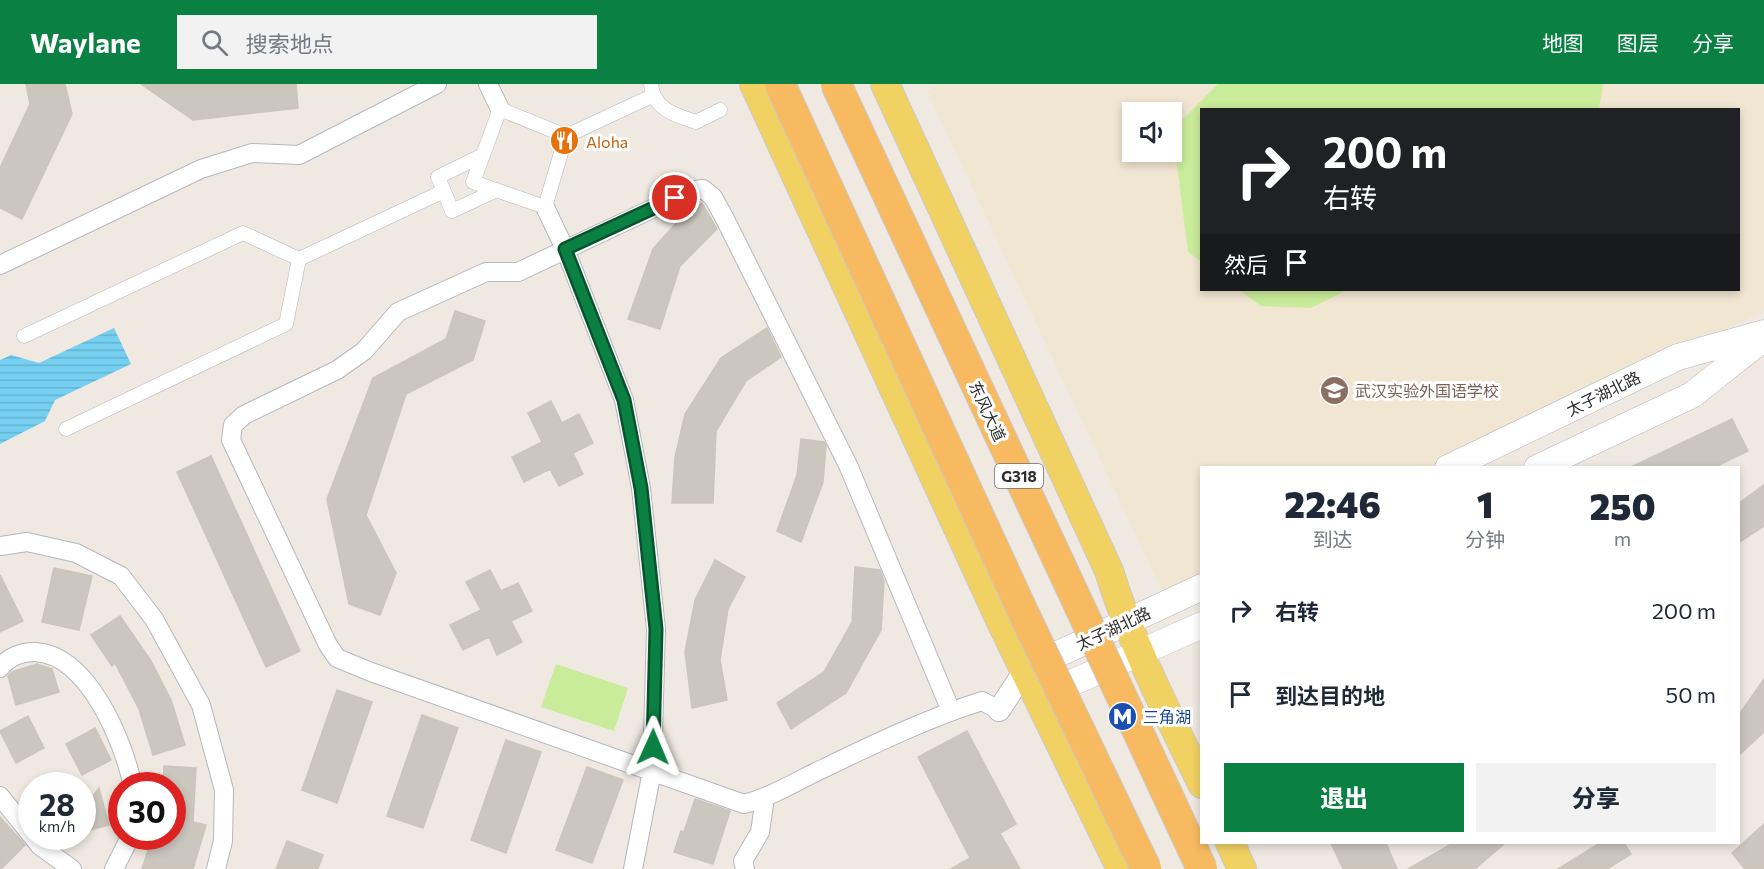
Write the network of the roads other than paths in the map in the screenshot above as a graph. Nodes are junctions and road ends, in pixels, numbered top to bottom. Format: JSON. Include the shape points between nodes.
{"nodes":[{"id":1,"x":437,"y":84,"type":"edge"},
{"id":2,"x":488,"y":84,"type":"edge"},
{"id":3,"x":754,"y":84,"type":"edge"},
{"id":4,"x":780,"y":84,"type":"edge"},
{"id":5,"x":836,"y":84,"type":"edge"},
{"id":6,"x":885,"y":84,"type":"edge"},
{"id":7,"x":651,"y":90,"type":"edge"},
{"id":8,"x":500,"y":109,"type":"junction"},
{"id":9,"x":720,"y":110,"type":"dead end"},
{"id":10,"x":566,"y":136,"type":"junction"},
{"id":11,"x":481,"y":156,"type":"junction"},
{"id":12,"x":497,"y":190,"type":"junction"},
{"id":13,"x":444,"y":192,"type":"junction"},
{"id":14,"x":545,"y":207,"type":"junction"},
{"id":15,"x":565,"y":249,"type":"junction"},
{"id":16,"x":298,"y":259,"type":"junction"},
{"id":17,"x":0,"y":266,"type":"edge"},
{"id":18,"x":1764,"y":335,"type":"edge"},
{"id":19,"x":24,"y":336,"type":"dead end"},
{"id":20,"x":66,"y":429,"type":"dead end"},
{"id":21,"x":1452,"y":466,"type":"edge"},
{"id":22,"x":1541,"y":466,"type":"edge"},
{"id":23,"x":0,"y":546,"type":"edge"},
{"id":24,"x":1200,"y":588,"type":"edge"},
{"id":25,"x":1124,"y":622,"type":"junction"},
{"id":26,"x":1200,"y":626,"type":"edge"},
{"id":27,"x":1139,"y":654,"type":"junction"},
{"id":28,"x":0,"y":668,"type":"edge"},
{"id":29,"x":1026,"y":669,"type":"junction"},
{"id":30,"x":1039,"y":697,"type":"junction"},
{"id":31,"x":999,"y":710,"type":"joint"},
{"id":32,"x":951,"y":711,"type":"junction"},
{"id":33,"x":652,"y":771,"type":"junction"},
{"id":34,"x":130,"y":772,"type":"edge"},
{"id":35,"x":1200,"y":780,"type":"edge"},
{"id":36,"x":0,"y":795,"type":"edge"},
{"id":37,"x":765,"y":798,"type":"junction"},
{"id":38,"x":18,"y":818,"type":"edge"},
{"id":39,"x":1230,"y":844,"type":"edge"},
{"id":40,"x":49,"y":850,"type":"edge"},
{"id":41,"x":124,"y":850,"type":"edge"},
{"id":42,"x":72,"y":869,"type":"edge"},
{"id":43,"x":114,"y":869,"type":"edge"},
{"id":44,"x":216,"y":869,"type":"edge"},
{"id":45,"x":633,"y":869,"type":"edge"},
{"id":46,"x":745,"y":869,"type":"edge"},
{"id":47,"x":1121,"y":869,"type":"edge"},
{"id":48,"x":1146,"y":869,"type":"edge"},
{"id":49,"x":1202,"y":869,"type":"edge"},
{"id":50,"x":1242,"y":869,"type":"edge"}],
"edges":[{"from":1,"to":17,"type":"street","via":[[299,155],[252,153],[201,169]]},
{"from":2,"to":8,"type":"street"},
{"from":3,"to":29,"type":"main road"},
{"from":4,"to":48,"type":"highway","bridge":true},
{"from":5,"to":49,"type":"highway","name":"东风大道","number":"G318","bridge":true},
{"from":6,"to":25,"type":"main road","via":[[1108,571]]},
{"from":7,"to":9,"type":"street","via":[[669,113],[696,122]]},
{"from":7,"to":10,"type":"street"},
{"from":8,"to":10,"type":"street"},
{"from":8,"to":11,"type":"street"},
{"from":10,"to":14,"type":"street"},
{"from":11,"to":12,"type":"street","via":[[473,182]]},
{"from":11,"to":13,"type":"street","via":[[438,177]]},
{"from":12,"to":13,"type":"street","via":[[452,211]]},
{"from":12,"to":14,"type":"street"},
{"from":13,"to":16,"type":"street"},
{"from":14,"to":15,"type":"street"},
{"from":15,"to":32,"type":"street","via":[[690,191],[703,189],[713,197],[848,465]]},
{"from":15,"to":33,"type":"street","via":[[624,400],[641,488],[656,629]]},
{"from":15,"to":33,"type":"street","via":[[518,272],[486,272],[398,312],[364,351],[337,370],[244,415],[233,425],[231,440],[337,658]]},
{"from":16,"to":19,"type":"street","via":[[243,233]]},
{"from":16,"to":20,"type":"street","via":[[286,324]]},
{"from":18,"to":21,"type":"main road","name":"太子湖北路","via":[[1678,357]]},
{"from":18,"to":22,"type":"main road","name":"太子湖北路","via":[[1692,395]]},
{"from":23,"to":44,"type":"street","via":[[27,542],[76,553],[121,576],[154,619],[201,705],[224,790],[223,841]]},
{"from":24,"to":25,"type":"main road","name":"太子湖北路"},
{"from":25,"to":27,"type":"main road"},
{"from":25,"to":29,"type":"main road","name":"太子湖北路"},
{"from":26,"to":27,"type":"main road","name":"太子湖北路"},
{"from":27,"to":30,"type":"main road","name":"太子湖北路"},
{"from":27,"to":35,"type":"main road"},
{"from":28,"to":34,"type":"street","via":[[25,652],[51,653],[76,670],[100,702]]},
{"from":29,"to":30,"type":"main road"},
{"from":29,"to":31,"type":"street"},
{"from":30,"to":47,"type":"main road"},
{"from":31,"to":32,"type":"street","via":[[982,701]]},
{"from":32,"to":37,"type":"street"},
{"from":33,"to":37,"type":"street","via":[[744,804]]},
{"from":33,"to":45,"type":"street"},
{"from":36,"to":38,"type":"street"},
{"from":37,"to":46,"type":"street","via":[[760,832],[743,861]]},
{"from":39,"to":50,"type":"main road"},
{"from":40,"to":42,"type":"street"},
{"from":41,"to":43,"type":"street"}]}
